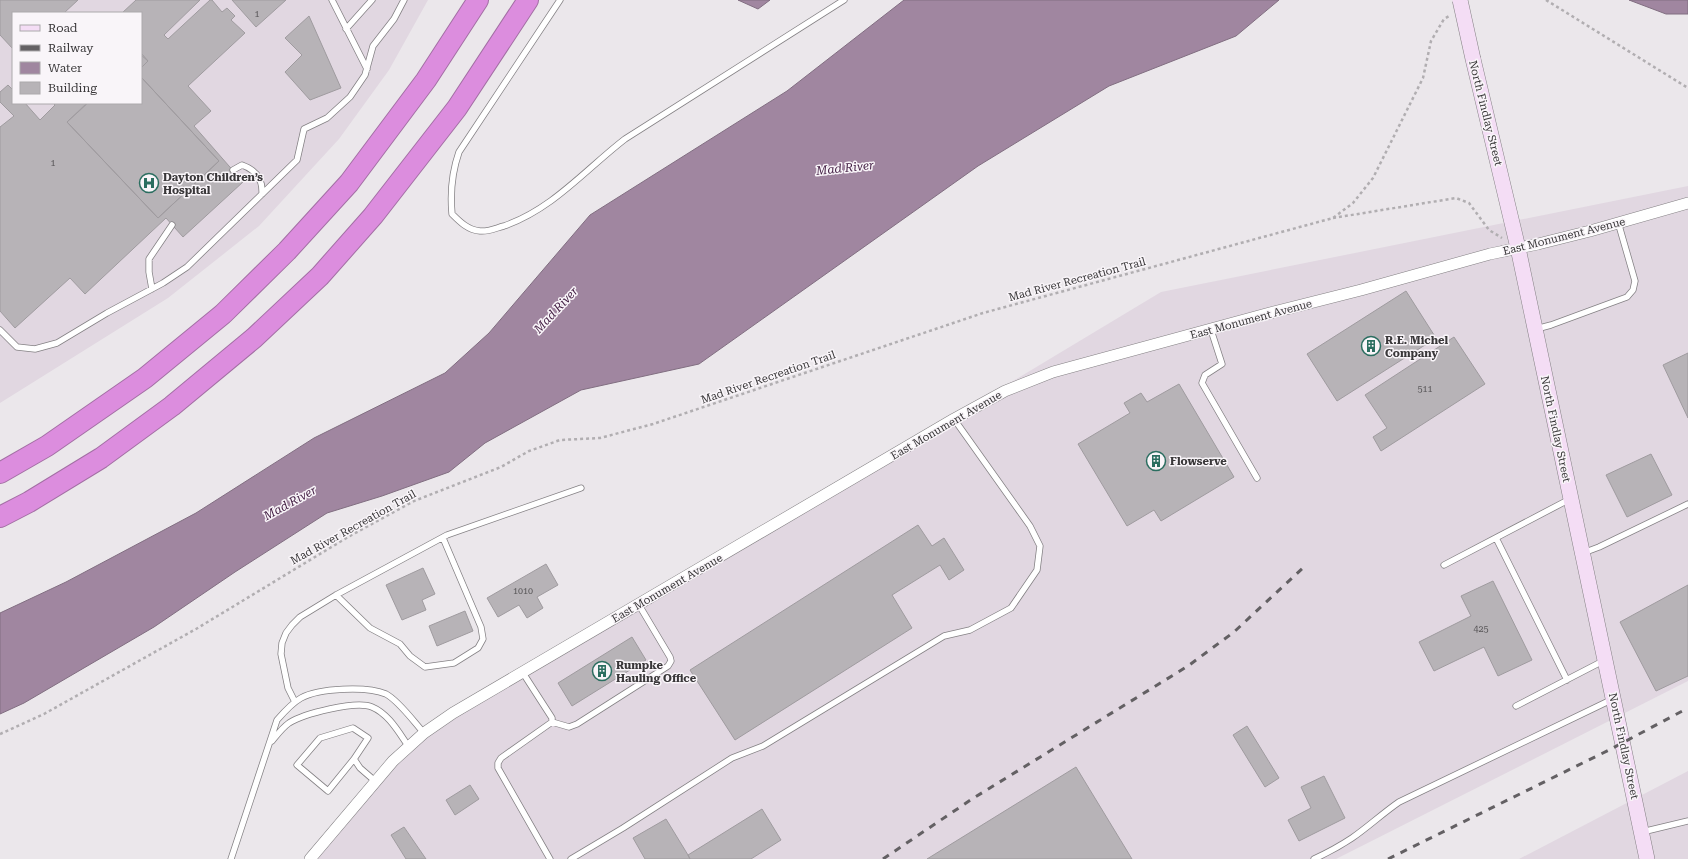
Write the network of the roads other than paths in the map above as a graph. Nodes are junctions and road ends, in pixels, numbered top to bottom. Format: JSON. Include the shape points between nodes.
{"nodes":[{"id":1,"x":332,"y":0,"type":"edge"},
{"id":2,"x":372,"y":0,"type":"edge"},
{"id":3,"x":404,"y":0,"type":"edge"},
{"id":4,"x":478,"y":0,"type":"edge"},
{"id":5,"x":528,"y":0,"type":"edge"},
{"id":6,"x":560,"y":0,"type":"edge"},
{"id":7,"x":844,"y":0,"type":"edge"},
{"id":8,"x":1458,"y":6,"type":"edge"},
{"id":9,"x":346,"y":29,"type":"junction"},
{"id":10,"x":367,"y":69,"type":"junction"},
{"id":11,"x":233,"y":170,"type":"dead end"},
{"id":12,"x":262,"y":194,"type":"junction"},
{"id":13,"x":1688,"y":203,"type":"edge"},
{"id":14,"x":1618,"y":222,"type":"junction"},
{"id":15,"x":172,"y":225,"type":"dead end"},
{"id":16,"x":1518,"y":248,"type":"junction"},
{"id":17,"x":152,"y":289,"type":"junction"},
{"id":18,"x":1535,"y":329,"type":"junction"},
{"id":19,"x":0,"y":330,"type":"edge"},
{"id":20,"x":1211,"y":330,"type":"junction"},
{"id":21,"x":954,"y":419,"type":"junction"},
{"id":22,"x":0,"y":473,"type":"edge"},
{"id":23,"x":1257,"y":478,"type":"dead end"},
{"id":24,"x":582,"y":488,"type":"dead end"},
{"id":25,"x":1571,"y":498,"type":"junction"},
{"id":26,"x":1688,"y":504,"type":"edge"},
{"id":27,"x":0,"y":517,"type":"edge"},
{"id":28,"x":443,"y":538,"type":"junction"},
{"id":29,"x":1496,"y":538,"type":"junction"},
{"id":30,"x":1583,"y":553,"type":"junction"},
{"id":31,"x":1444,"y":565,"type":"dead end"},
{"id":32,"x":336,"y":595,"type":"junction"},
{"id":33,"x":639,"y":605,"type":"junction"},
{"id":34,"x":1605,"y":660,"type":"junction"},
{"id":35,"x":523,"y":673,"type":"junction"},
{"id":36,"x":1567,"y":680,"type":"junction"},
{"id":37,"x":1614,"y":699,"type":"junction"},
{"id":38,"x":295,"y":702,"type":"junction"},
{"id":39,"x":1516,"y":706,"type":"dead end"},
{"id":40,"x":552,"y":722,"type":"junction"},
{"id":41,"x":424,"y":733,"type":"junction"},
{"id":42,"x":270,"y":743,"type":"junction"},
{"id":43,"x":409,"y":747,"type":"junction"},
{"id":44,"x":354,"y":759,"type":"junction"},
{"id":45,"x":375,"y":781,"type":"junction"},
{"id":46,"x":1688,"y":821,"type":"edge"},
{"id":47,"x":1642,"y":832,"type":"junction"},
{"id":48,"x":231,"y":859,"type":"edge"},
{"id":49,"x":310,"y":859,"type":"edge"},
{"id":50,"x":550,"y":859,"type":"edge"},
{"id":51,"x":571,"y":859,"type":"edge"},
{"id":52,"x":1314,"y":859,"type":"edge"},
{"id":53,"x":1647,"y":859,"type":"edge"}],
"edges":[{"from":1,"to":9,"type":"lane"},
{"from":2,"to":9,"type":"lane"},
{"from":3,"to":10,"type":"lane","via":[[394,19],[373,46]]},
{"from":4,"to":22,"type":"highway","via":[[426,80],[349,182],[282,256],[223,314],[145,378],[47,446]]},
{"from":5,"to":27,"type":"highway","via":[[456,108],[373,216],[320,276],[254,338],[172,406],[102,458]]},
{"from":6,"to":7,"type":"lane","via":[[459,152],[452,178],[452,214],[471,229],[489,231],[532,213],[572,185],[625,139]]},
{"from":8,"to":16,"type":"main road","name":"North Findlay Street","bridge":true},
{"from":9,"to":10,"type":"lane"},
{"from":10,"to":12,"type":"lane","via":[[350,97],[327,118],[304,129],[297,160]]},
{"from":11,"to":12,"type":"lane","via":[[242,165],[250,168],[256,173]]},
{"from":12,"to":17,"type":"lane","via":[[187,267]]},
{"from":13,"to":14,"type":"street","name":"East Monument Avenue"},
{"from":14,"to":16,"type":"street","name":"East Monument Avenue"},
{"from":14,"to":18,"type":"lane","via":[[1635,282],[1633,290],[1627,297]]},
{"from":15,"to":17,"type":"lane","via":[[149,259]]},
{"from":16,"to":18,"type":"main road","name":"North Findlay Street"},
{"from":16,"to":20,"type":"street","name":"East Monument Avenue"},
{"from":17,"to":19,"type":"lane","via":[[56,343],[35,349],[17,348]]},
{"from":18,"to":25,"type":"main road","name":"North Findlay Street"},
{"from":20,"to":21,"type":"street","name":"East Monument Avenue","via":[[1053,372],[1005,391]]},
{"from":20,"to":23,"type":"lane","via":[[1222,364],[1205,374],[1202,383]]},
{"from":21,"to":33,"type":"street","name":"East Monument Avenue"},
{"from":21,"to":51,"type":"lane","via":[[1030,526],[1040,546],[1037,570],[1011,608],[970,630],[944,636],[763,746],[732,758]]},
{"from":24,"to":28,"type":"lane"},
{"from":25,"to":29,"type":"lane"},
{"from":25,"to":30,"type":"main road","name":"North Findlay Street"},
{"from":26,"to":30,"type":"lane","via":[[1599,548]]},
{"from":28,"to":32,"type":"lane"},
{"from":28,"to":32,"type":"lane","via":[[481,627],[483,639],[478,648],[454,663],[425,666],[410,656],[400,644],[370,628]]},
{"from":29,"to":31,"type":"lane"},
{"from":29,"to":36,"type":"lane"},
{"from":30,"to":34,"type":"main road","name":"North Findlay Street"},
{"from":32,"to":38,"type":"lane","via":[[292,624],[282,643],[283,668]]},
{"from":33,"to":35,"type":"street","name":"East Monument Avenue"},
{"from":33,"to":40,"type":"lane","via":[[670,657],[668,666],[577,724],[569,727]]},
{"from":34,"to":36,"type":"lane"},
{"from":34,"to":37,"type":"main road","name":"North Findlay Street"},
{"from":35,"to":40,"type":"lane","via":[[552,718]]},
{"from":35,"to":41,"type":"street","name":"East Monument Avenue","via":[[453,713]]},
{"from":36,"to":39,"type":"lane"},
{"from":37,"to":47,"type":"main road","name":"North Findlay Street"},
{"from":37,"to":52,"type":"lane","via":[[1399,802],[1353,837]]},
{"from":38,"to":41,"type":"lane","via":[[302,697],[340,689],[362,689],[386,694]]},
{"from":38,"to":42,"type":"lane","via":[[276,720]]},
{"from":40,"to":50,"type":"lane","via":[[501,758],[498,764],[501,774]]},
{"from":41,"to":43,"type":"street","name":"East Monument Avenue"},
{"from":42,"to":43,"type":"lane","via":[[288,724],[302,716],[349,705],[371,706],[387,717]]},
{"from":42,"to":48,"type":"lane"},
{"from":43,"to":45,"type":"street","name":"East Monument Avenue"},
{"from":44,"to":44,"type":"lane","via":[[368,738],[353,728],[320,738],[297,765],[328,791]]},
{"from":44,"to":45,"type":"lane"},
{"from":45,"to":49,"type":"street","name":"East Monument Avenue"},
{"from":46,"to":47,"type":"lane"},
{"from":47,"to":53,"type":"main road","name":"North Findlay Street"}]}
